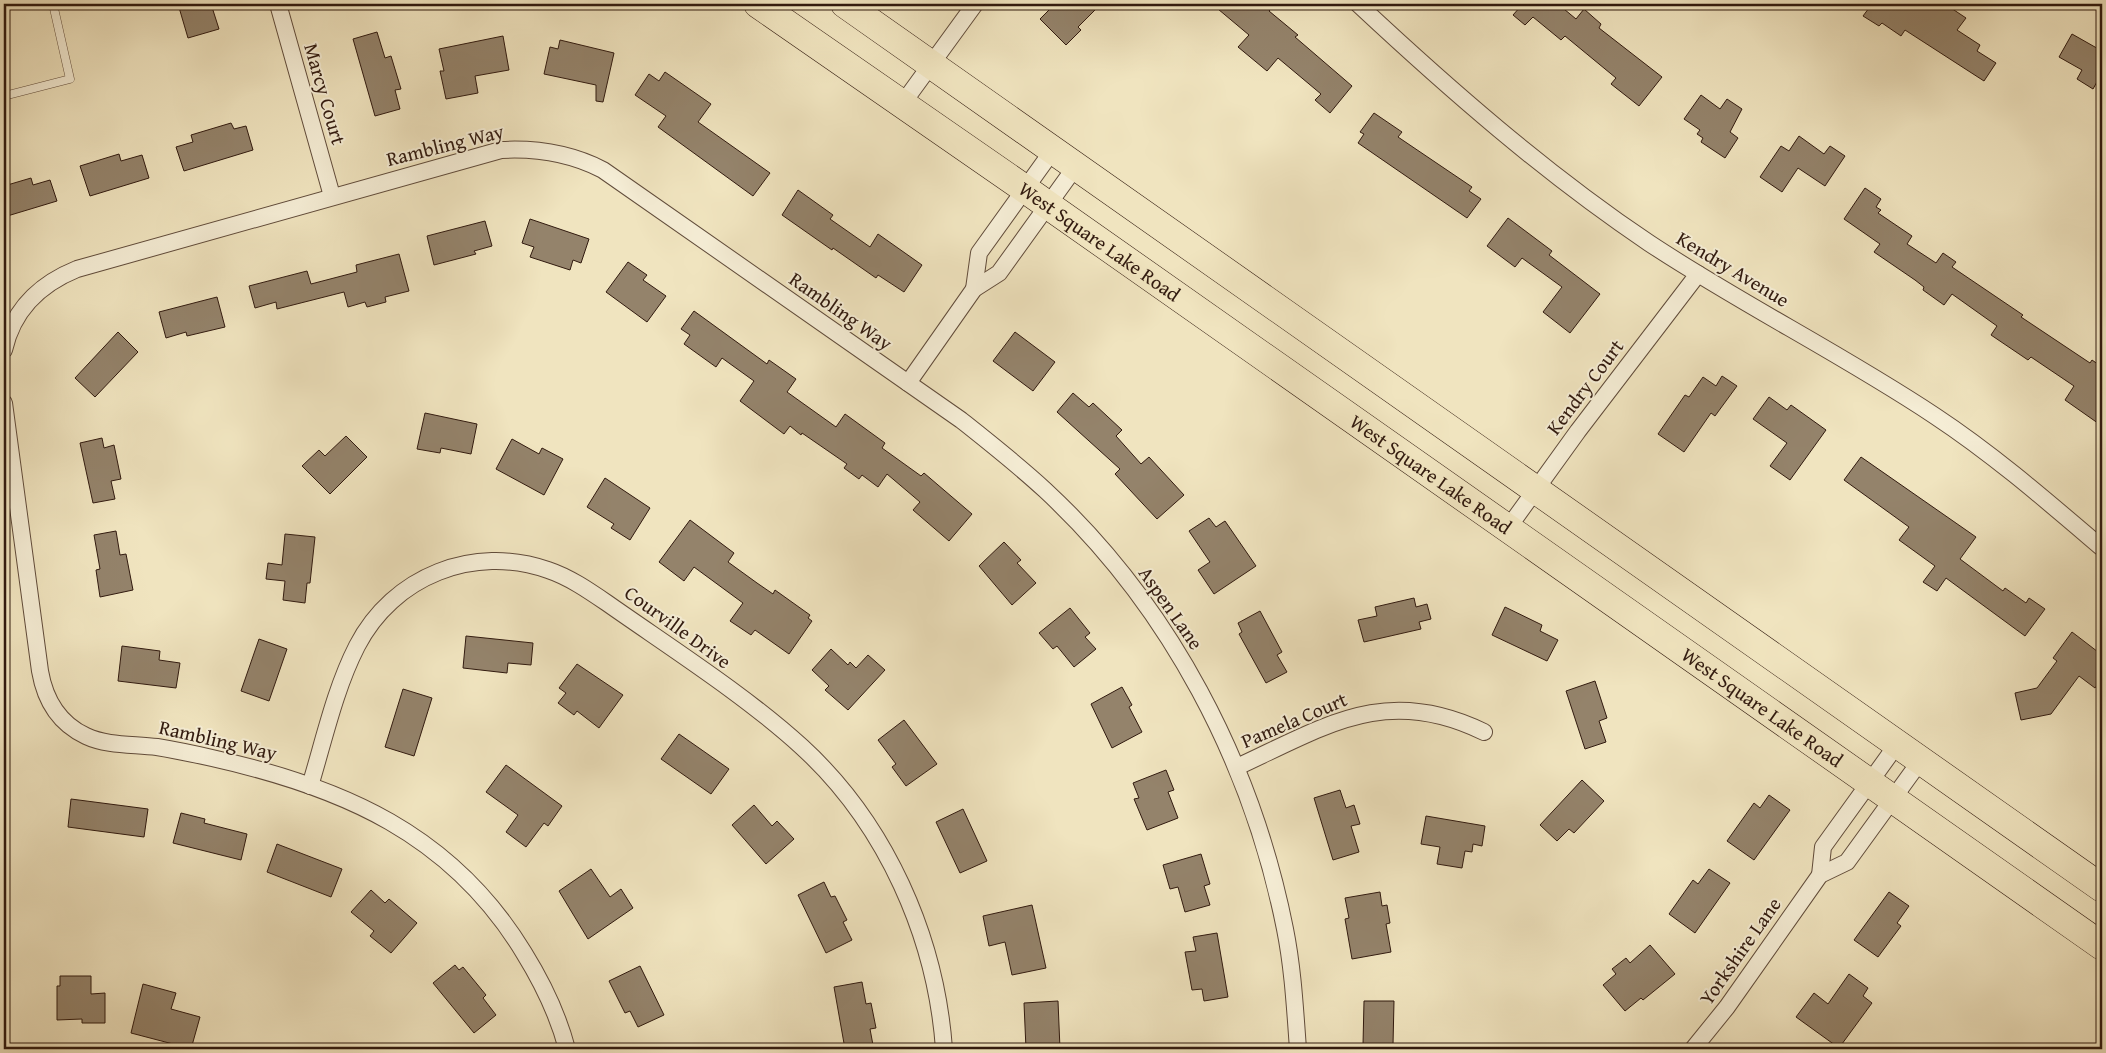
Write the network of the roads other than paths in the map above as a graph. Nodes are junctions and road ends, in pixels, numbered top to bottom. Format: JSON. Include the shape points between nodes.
{"nodes":[{"id":1,"x":53,"y":4,"type":"edge"},
{"id":2,"x":278,"y":4,"type":"edge"},
{"id":3,"x":758,"y":4,"type":"edge"},
{"id":4,"x":845,"y":4,"type":"edge"},
{"id":5,"x":975,"y":4,"type":"edge"},
{"id":6,"x":1358,"y":4,"type":"edge"},
{"id":7,"x":931,"y":64,"type":"junction"},
{"id":8,"x":4,"y":96,"type":"edge"},
{"id":9,"x":903,"y":103,"type":"junction"},
{"id":10,"x":1053,"y":150,"type":"junction"},
{"id":11,"x":1076,"y":166,"type":"junction"},
{"id":12,"x":1025,"y":188,"type":"junction"},
{"id":13,"x":332,"y":196,"type":"junction"},
{"id":14,"x":1048,"y":204,"type":"junction"},
{"id":15,"x":1698,"y":274,"type":"junction"},
{"id":16,"x":974,"y":289,"type":"junction"},
{"id":17,"x":4,"y":350,"type":"edge"},
{"id":18,"x":908,"y":383,"type":"junction"},
{"id":19,"x":4,"y":403,"type":"edge"},
{"id":20,"x":1536,"y":489,"type":"junction"},
{"id":21,"x":1508,"y":528,"type":"junction"},
{"id":22,"x":2102,"y":548,"type":"edge"},
{"id":23,"x":1484,"y":732,"type":"dead end"},
{"id":24,"x":1898,"y":743,"type":"junction"},
{"id":25,"x":1921,"y":760,"type":"junction"},
{"id":26,"x":1237,"y":767,"type":"junction"},
{"id":27,"x":1869,"y":782,"type":"junction"},
{"id":28,"x":310,"y":786,"type":"junction"},
{"id":29,"x":1892,"y":799,"type":"junction"},
{"id":30,"x":1820,"y":875,"type":"junction"},
{"id":31,"x":2102,"y":888,"type":"edge"},
{"id":32,"x":2102,"y":946,"type":"edge"},
{"id":33,"x":567,"y":1049,"type":"edge"},
{"id":34,"x":944,"y":1049,"type":"edge"},
{"id":35,"x":1298,"y":1049,"type":"edge"},
{"id":36,"x":1692,"y":1049,"type":"edge"}],
"edges":[{"from":1,"to":8,"type":"lane","via":[[70,79]]},
{"from":2,"to":13,"type":"street","name":"Marcy Court"},
{"from":3,"to":9,"type":"highway","name":"West Square Lake Road"},
{"from":4,"to":7,"type":"highway"},
{"from":5,"to":7,"type":"street"},
{"from":6,"to":15,"type":"street","name":"Kendry Avenue","via":[[1547,168],[1612,217]]},
{"from":7,"to":9,"type":"street"},
{"from":7,"to":10,"type":"highway"},
{"from":9,"to":12,"type":"highway","name":"West Square Lake Road"},
{"from":10,"to":11,"type":"highway"},
{"from":10,"to":12,"type":"street"},
{"from":11,"to":14,"type":"street"},
{"from":11,"to":20,"type":"highway"},
{"from":12,"to":14,"type":"highway","name":"West Square Lake Road"},
{"from":12,"to":16,"type":"street","via":[[979,253]]},
{"from":13,"to":17,"type":"street","name":"Rambling Way","via":[[59,276],[23,308],[13,322]]},
{"from":13,"to":18,"type":"street","name":"Rambling Way","via":[[501,150],[540,150],[588,162],[622,181]]},
{"from":14,"to":16,"type":"street","via":[[999,273]]},
{"from":14,"to":21,"type":"highway","name":"West Square Lake Road"},
{"from":15,"to":20,"type":"street","name":"Kendry Court"},
{"from":15,"to":22,"type":"street","name":"Kendry Avenue","via":[[1941,420],[2002,464]]},
{"from":16,"to":18,"type":"street"},
{"from":18,"to":26,"type":"street","name":"Aspen Lane","via":[[1004,454],[1090,536],[1164,631],[1201,693]]},
{"from":19,"to":28,"type":"street","name":"Rambling Way","via":[[41,679],[58,716],[77,731],[98,740],[236,763]]},
{"from":20,"to":21,"type":"street","name":"Kendry Court"},
{"from":20,"to":24,"type":"highway"},
{"from":21,"to":27,"type":"highway","name":"West Square Lake Road"},
{"from":23,"to":26,"type":"street","name":"Pamela Court","via":[[1438,714],[1402,709],[1374,711],[1337,721]]},
{"from":24,"to":25,"type":"highway"},
{"from":24,"to":27,"type":"street","name":"Yorkshire Lane"},
{"from":25,"to":29,"type":"street","name":"Yorkshire Lane"},
{"from":25,"to":31,"type":"highway"},
{"from":26,"to":35,"type":"street","name":"Aspen Lane","via":[[1272,870],[1285,930]]},
{"from":27,"to":29,"type":"highway","name":"West Square Lake Road"},
{"from":27,"to":30,"type":"street","name":"Yorkshire Lane","via":[[1823,847]]},
{"from":28,"to":33,"type":"street","name":"Rambling Way","via":[[375,812],[403,828],[471,883],[502,918],[531,964]]},
{"from":28,"to":34,"type":"street","name":"Courville Drive","via":[[349,664],[367,630],[385,606],[424,576],[484,560],[504,560],[548,570],[582,586],[770,720],[802,748],[848,798],[888,859],[912,910],[934,982]]},
{"from":29,"to":30,"type":"street","name":"Yorkshire Lane","via":[[1847,862]]},
{"from":29,"to":32,"type":"highway","name":"West Square Lake Road"},
{"from":30,"to":36,"type":"street","name":"Yorkshire Lane","via":[[1727,1007]]}]}
